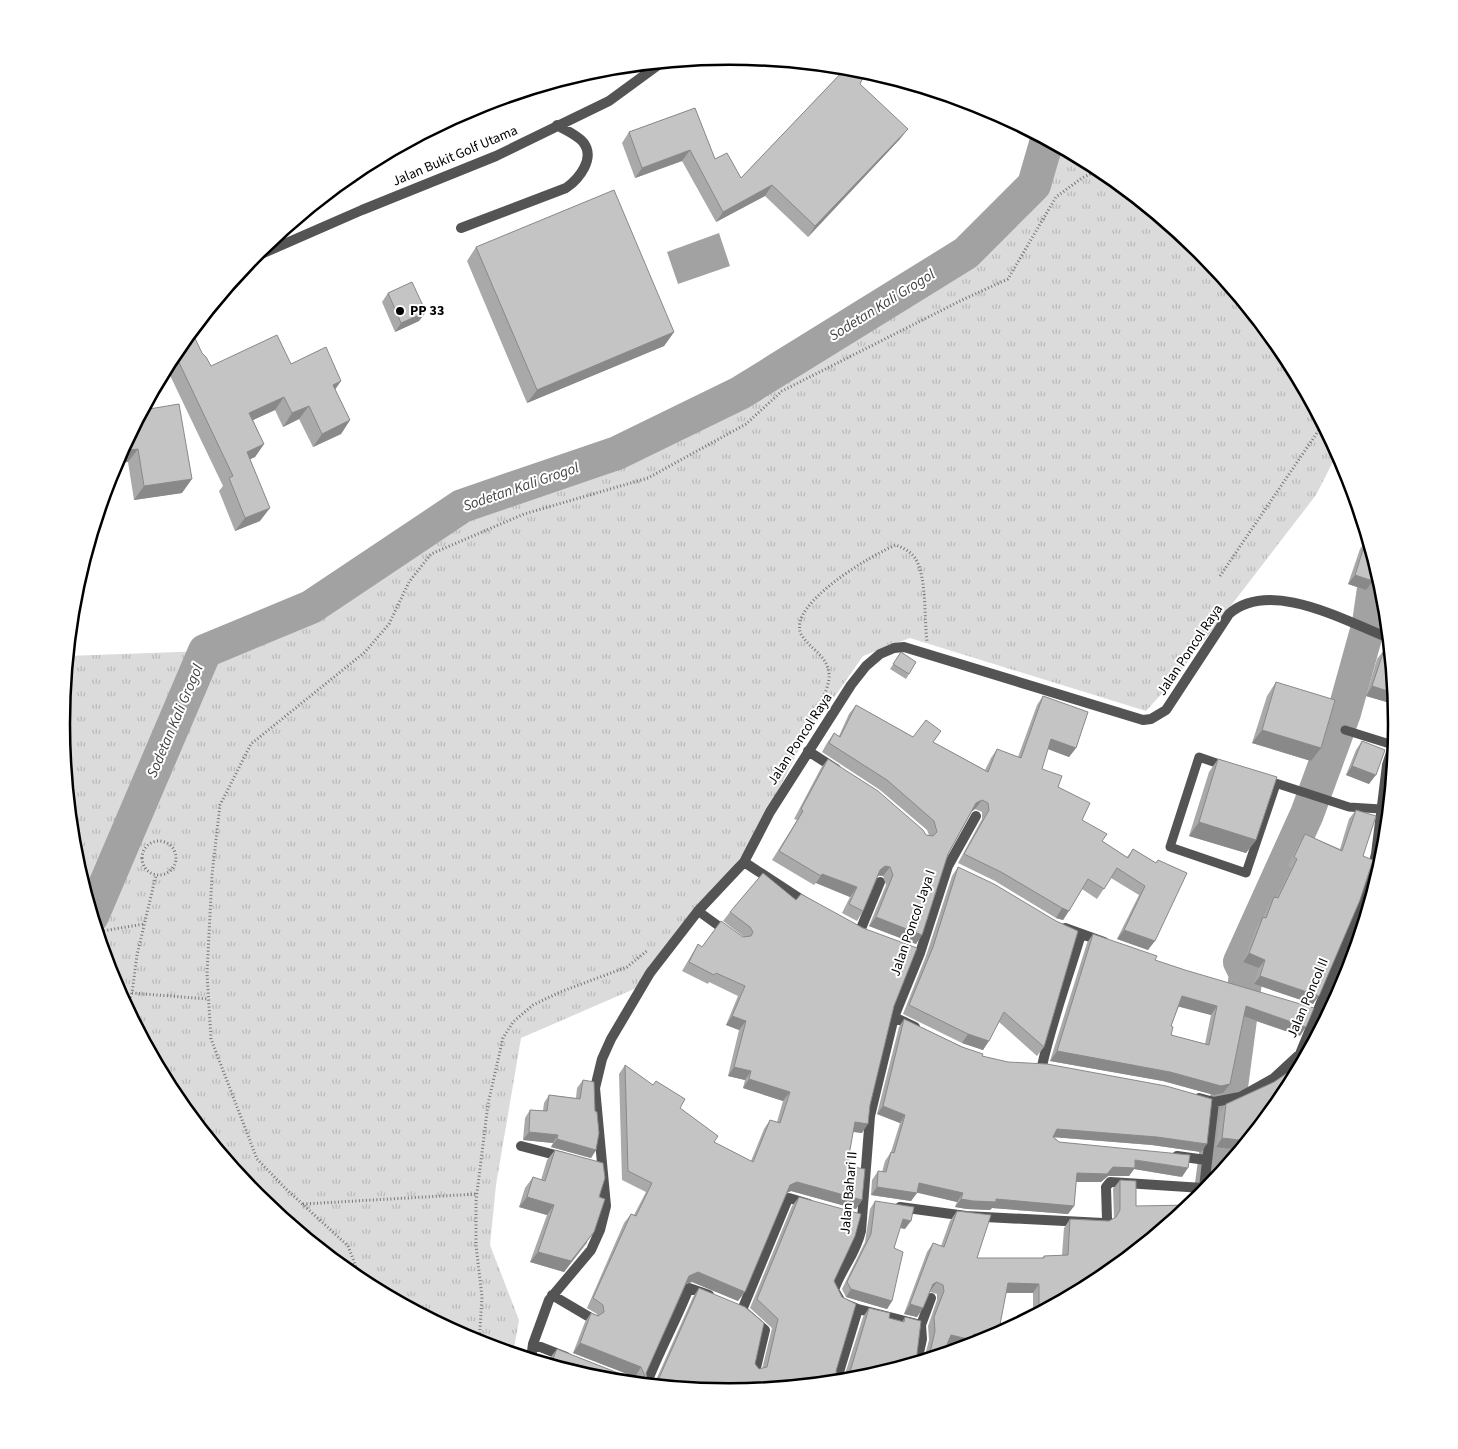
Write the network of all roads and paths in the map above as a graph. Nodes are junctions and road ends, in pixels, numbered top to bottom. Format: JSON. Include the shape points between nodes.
{"nodes":[{"id":1,"x":651,"y":70,"type":"edge"},
{"id":2,"x":557,"y":125,"type":"junction"},
{"id":3,"x":1091,"y":173,"type":"edge"},
{"id":4,"x":461,"y":228,"type":"dead end"},
{"id":5,"x":273,"y":249,"type":"edge"},
{"id":6,"x":1319,"y":430,"type":"edge"},
{"id":7,"x":1220,"y":576,"type":"dead end"},
{"id":8,"x":1383,"y":636,"type":"edge"},
{"id":9,"x":927,"y":642,"type":"dead end"},
{"id":10,"x":1345,"y":730,"type":"dead end"},
{"id":11,"x":1388,"y":740,"type":"edge"},
{"id":12,"x":792,"y":747,"type":"dead end"},
{"id":13,"x":808,"y":751,"type":"junction"},
{"id":14,"x":1387,"y":765,"type":"edge"},
{"id":15,"x":1234,"y":769,"type":"edge"},
{"id":16,"x":844,"y":774,"type":"edge"},
{"id":17,"x":1251,"y":775,"type":"edge"},
{"id":18,"x":1276,"y":784,"type":"junction"},
{"id":19,"x":1381,"y":809,"type":"junction"},
{"id":20,"x":976,"y":816,"type":"edge"},
{"id":21,"x":1375,"y":856,"type":"edge"},
{"id":22,"x":744,"y":862,"type":"junction"},
{"id":23,"x":156,"y":875,"type":"junction"},
{"id":24,"x":880,"y":882,"type":"edge"},
{"id":25,"x":819,"y":910,"type":"edge"},
{"id":26,"x":698,"y":911,"type":"junction"},
{"id":27,"x":144,"y":924,"type":"junction"},
{"id":28,"x":1053,"y":924,"type":"edge"},
{"id":29,"x":860,"y":931,"type":"edge"},
{"id":30,"x":103,"y":932,"type":"edge"},
{"id":31,"x":1081,"y":934,"type":"junction"},
{"id":32,"x":733,"y":936,"type":"edge"},
{"id":33,"x":652,"y":946,"type":"dead end"},
{"id":34,"x":1118,"y":947,"type":"edge"},
{"id":35,"x":908,"y":949,"type":"edge"},
{"id":36,"x":920,"y":953,"type":"junction"},
{"id":37,"x":1345,"y":959,"type":"edge"},
{"id":38,"x":132,"y":993,"type":"junction"},
{"id":39,"x":130,"y":998,"type":"edge"},
{"id":40,"x":208,"y":999,"type":"junction"},
{"id":41,"x":894,"y":1017,"type":"junction"},
{"id":42,"x":926,"y":1033,"type":"edge"},
{"id":43,"x":1300,"y":1054,"type":"joint"},
{"id":44,"x":1042,"y":1066,"type":"edge"},
{"id":45,"x":1188,"y":1095,"type":"edge"},
{"id":46,"x":1216,"y":1102,"type":"junction"},
{"id":47,"x":521,"y":1146,"type":"dead end"},
{"id":48,"x":1169,"y":1155,"type":"edge"},
{"id":49,"x":569,"y":1159,"type":"edge"},
{"id":50,"x":1206,"y":1160,"type":"junction"},
{"id":51,"x":588,"y":1164,"type":"edge"},
{"id":52,"x":603,"y":1168,"type":"junction"},
{"id":53,"x":1204,"y":1181,"type":"edge"},
{"id":54,"x":1195,"y":1191,"type":"edge"},
{"id":55,"x":477,"y":1194,"type":"junction"},
{"id":56,"x":874,"y":1203,"type":"junction"},
{"id":57,"x":302,"y":1204,"type":"junction"},
{"id":58,"x":817,"y":1206,"type":"edge"},
{"id":59,"x":848,"y":1214,"type":"edge"},
{"id":60,"x":863,"y":1218,"type":"junction"},
{"id":61,"x":356,"y":1268,"type":"edge"},
{"id":62,"x":552,"y":1295,"type":"junction"},
{"id":63,"x":931,"y":1298,"type":"edge"},
{"id":64,"x":717,"y":1299,"type":"edge"},
{"id":65,"x":858,"y":1309,"type":"junction"},
{"id":66,"x":591,"y":1318,"type":"edge"},
{"id":67,"x":921,"y":1325,"type":"junction"},
{"id":68,"x":480,"y":1335,"type":"edge"},
{"id":69,"x":533,"y":1344,"type":"junction"},
{"id":70,"x":532,"y":1354,"type":"edge"},
{"id":71,"x":918,"y":1356,"type":"edge"},
{"id":72,"x":579,"y":1362,"type":"edge"},
{"id":73,"x":755,"y":1372,"type":"edge"},
{"id":74,"x":838,"y":1374,"type":"edge"},
{"id":75,"x":648,"y":1379,"type":"edge"}],
"edges":[{"from":1,"to":2,"type":"street","name":"Jalan Bukit Golf Utama","via":[[609,101]]},
{"from":2,"to":4,"type":"street","via":[[582,141],[588,149],[584,168],[573,183]]},
{"from":2,"to":5,"type":"street","name":"Jalan Bukit Golf Utama","via":[[496,156]]},
{"from":3,"to":40,"type":"path","via":[[1056,197],[1008,280],[782,390],[746,424],[648,478],[524,514],[431,554],[409,582],[389,624],[365,652],[251,744],[228,788],[220,805],[212,875]]},
{"from":6,"to":7,"type":"path"},
{"from":8,"to":13,"type":"street","name":"Jalan Poncol Raya","via":[[1294,603],[1262,600],[1238,606],[1229,614],[1166,710],[1159,716],[1143,720],[904,647],[894,648],[880,654],[866,666]]},
{"from":9,"to":12,"type":"path","via":[[921,572],[908,550],[896,545],[846,574],[811,601],[799,624],[802,635],[820,653],[829,674],[824,694]]},
{"from":10,"to":11,"type":"lane"},
{"from":13,"to":16,"type":"street"},
{"from":13,"to":22,"type":"street","name":"Jalan Poncol Raya"},
{"from":14,"to":19,"type":"street","name":"Jalan Poncol II"},
{"from":15,"to":18,"type":"lane","via":[[1199,757],[1170,847],[1246,873]]},
{"from":17,"to":18,"type":"lane"},
{"from":18,"to":19,"type":"lane","via":[[1349,806]]},
{"from":19,"to":21,"type":"street","name":"Jalan Poncol II"},
{"from":20,"to":36,"type":"street","name":"Jalan Poncol Jaya I","via":[[952,868]]},
{"from":22,"to":25,"type":"street"},
{"from":22,"to":26,"type":"street","name":"Jalan Poncol Raya"},
{"from":23,"to":23,"type":"path","via":[[142,862],[142,852],[157,840],[167,842],[174,849],[176,859],[173,868],[165,874]]},
{"from":23,"to":27,"type":"path"},
{"from":24,"to":29,"type":"street"},
{"from":26,"to":32,"type":"lane"},
{"from":26,"to":52,"type":"street","name":"Jalan Poncol Raya","via":[[650,973],[602,1059],[595,1100]]},
{"from":27,"to":30,"type":"path"},
{"from":27,"to":38,"type":"path"},
{"from":28,"to":31,"type":"street"},
{"from":31,"to":34,"type":"street"},
{"from":31,"to":44,"type":"street","via":[[1051,1025]]},
{"from":33,"to":55,"type":"path","via":[[627,967],[540,1002],[513,1022],[504,1038],[488,1104]]},
{"from":35,"to":36,"type":"street"},
{"from":36,"to":41,"type":"street","name":"Jalan Poncol Jaya I"},
{"from":37,"to":43,"type":"street","name":"Jalan Poncol II","via":[[1312,1012]]},
{"from":38,"to":39,"type":"path"},
{"from":38,"to":40,"type":"path"},
{"from":40,"to":57,"type":"path","via":[[211,1039],[257,1159]]},
{"from":41,"to":42,"type":"street"},
{"from":41,"to":56,"type":"street","name":"Jalan Bahari II","via":[[870,1116]]},
{"from":43,"to":46,"type":"street","name":"Jalan Poncol II","via":[[1264,1085],[1233,1099]]},
{"from":45,"to":46,"type":"street","name":"Jalan Poncol II"},
{"from":46,"to":50,"type":"street"},
{"from":47,"to":49,"type":"street"},
{"from":48,"to":50,"type":"street"},
{"from":50,"to":53,"type":"street"},
{"from":51,"to":52,"type":"street"},
{"from":52,"to":62,"type":"street","name":"Jalan Poncol Raya","via":[[606,1206],[596,1241]]},
{"from":54,"to":56,"type":"street","via":[[1110,1182],[1106,1187],[1107,1219],[1102,1223],[966,1216]]},
{"from":55,"to":57,"type":"path"},
{"from":55,"to":68,"type":"path","via":[[476,1245],[482,1297]]},
{"from":56,"to":60,"type":"street","name":"Jalan Bahari II"},
{"from":57,"to":61,"type":"path","via":[[348,1246]]},
{"from":58,"to":73,"type":"street","via":[[789,1198],[738,1308],[765,1330]]},
{"from":59,"to":60,"type":"street"},
{"from":60,"to":65,"type":"street","name":"Jalan Bahari II","via":[[856,1249],[834,1290],[841,1302]]},
{"from":62,"to":66,"type":"street"},
{"from":62,"to":69,"type":"street","name":"Jalan Poncol Raya"},
{"from":63,"to":67,"type":"street"},
{"from":64,"to":75,"type":"street","via":[[689,1288]]},
{"from":65,"to":67,"type":"street"},
{"from":65,"to":74,"type":"street"},
{"from":67,"to":71,"type":"street"},
{"from":69,"to":70,"type":"street","name":"Jalan Poncol Raya"},
{"from":69,"to":72,"type":"street"}]}
